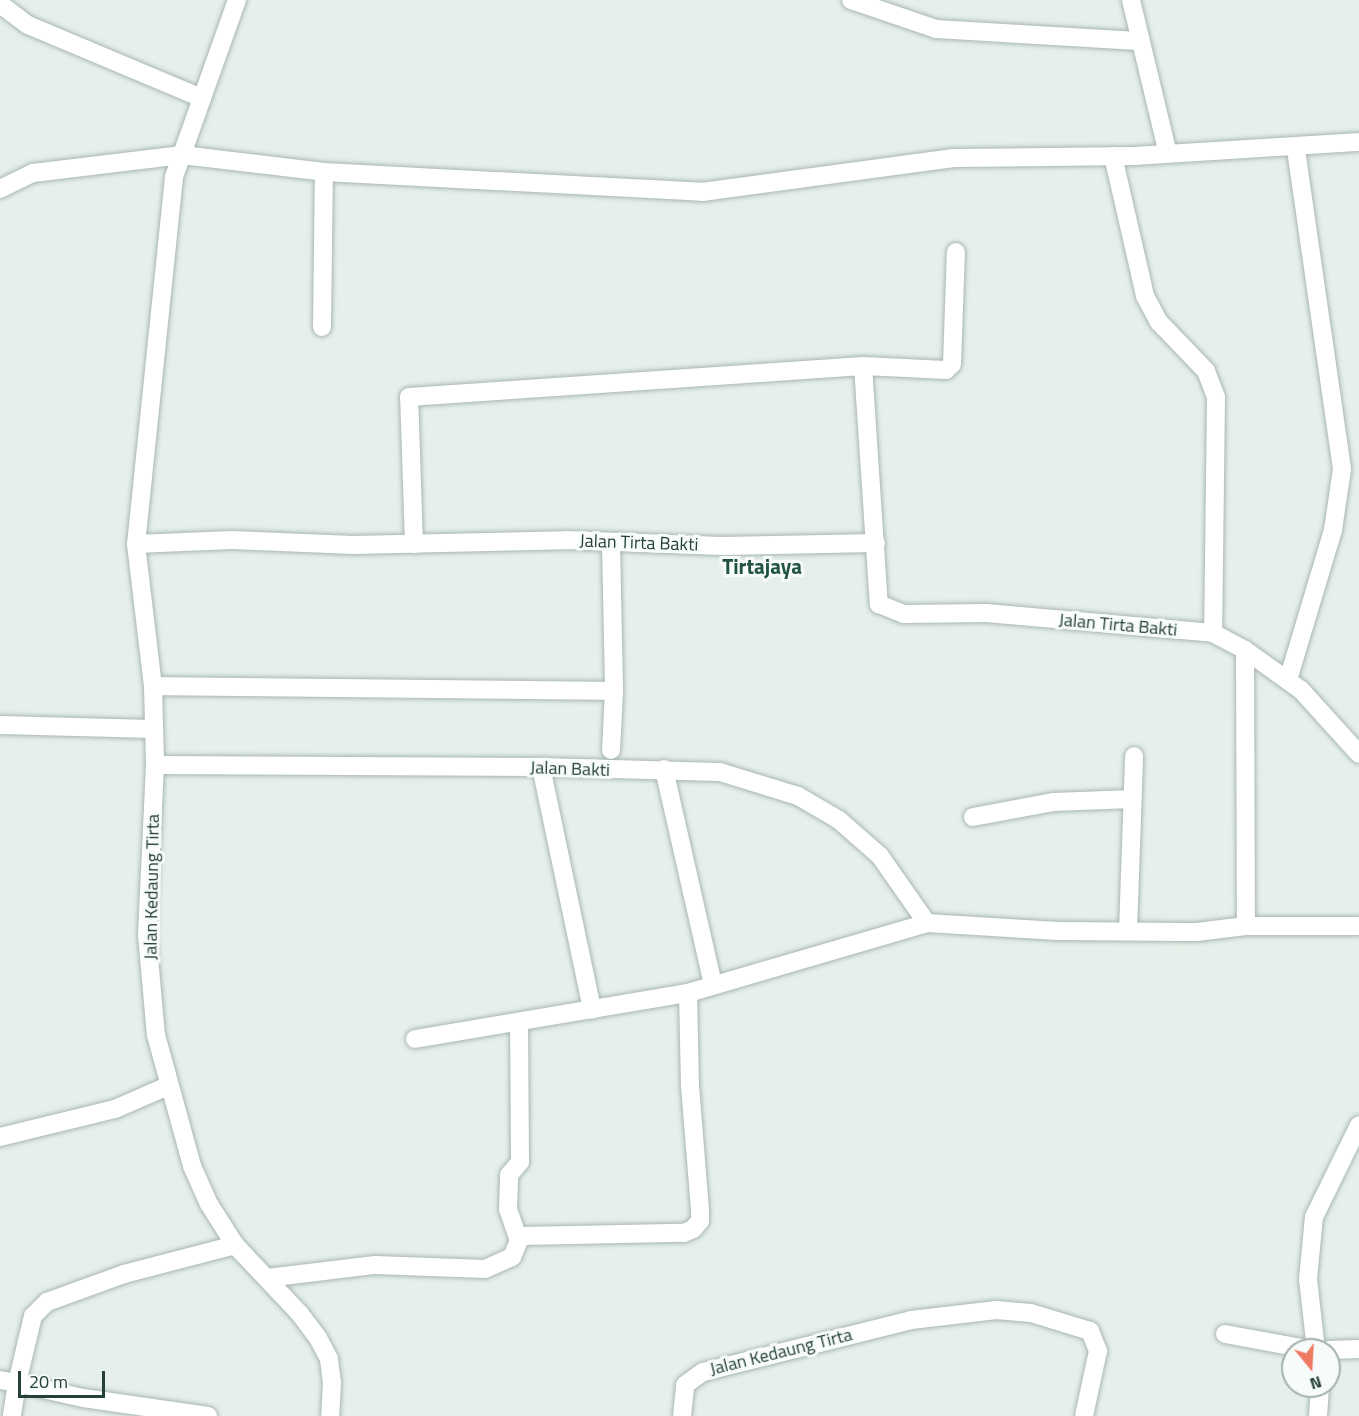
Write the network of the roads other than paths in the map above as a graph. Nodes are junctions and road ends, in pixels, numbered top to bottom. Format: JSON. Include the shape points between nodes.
{"nodes":[{"id":1,"x":237,"y":0,"type":"edge"},
{"id":2,"x":850,"y":0,"type":"edge"},
{"id":3,"x":1131,"y":0,"type":"edge"},
{"id":4,"x":0,"y":4,"type":"edge"},
{"id":5,"x":1138,"y":41,"type":"junction"},
{"id":6,"x":202,"y":98,"type":"junction"},
{"id":7,"x":1359,"y":142,"type":"edge"},
{"id":8,"x":1296,"y":148,"type":"junction"},
{"id":9,"x":1168,"y":154,"type":"junction"},
{"id":10,"x":182,"y":155,"type":"junction"},
{"id":11,"x":1113,"y":156,"type":"junction"},
{"id":12,"x":324,"y":172,"type":"junction"},
{"id":13,"x":0,"y":189,"type":"edge"},
{"id":14,"x":956,"y":252,"type":"dead end"},
{"id":15,"x":322,"y":327,"type":"dead end"},
{"id":16,"x":863,"y":366,"type":"junction"},
{"id":17,"x":876,"y":543,"type":"junction"},
{"id":18,"x":136,"y":544,"type":"junction"},
{"id":19,"x":414,"y":544,"type":"junction"},
{"id":20,"x":610,"y":544,"type":"junction"},
{"id":21,"x":1213,"y":633,"type":"junction"},
{"id":22,"x":1245,"y":650,"type":"junction"},
{"id":23,"x":1287,"y":680,"type":"junction"},
{"id":24,"x":153,"y":686,"type":"junction"},
{"id":25,"x":614,"y":691,"type":"junction"},
{"id":26,"x":0,"y":725,"type":"edge"},
{"id":27,"x":153,"y":729,"type":"junction"},
{"id":28,"x":611,"y":750,"type":"dead end"},
{"id":29,"x":1359,"y":754,"type":"edge"},
{"id":30,"x":1134,"y":756,"type":"dead end"},
{"id":31,"x":155,"y":765,"type":"junction"},
{"id":32,"x":541,"y":767,"type":"junction"},
{"id":33,"x":664,"y":769,"type":"junction"},
{"id":34,"x":1132,"y":799,"type":"junction"},
{"id":35,"x":973,"y":816,"type":"dead end"},
{"id":36,"x":927,"y":923,"type":"junction"},
{"id":37,"x":1246,"y":926,"type":"junction"},
{"id":38,"x":1359,"y":926,"type":"edge"},
{"id":39,"x":1128,"y":931,"type":"junction"},
{"id":40,"x":713,"y":985,"type":"junction"},
{"id":41,"x":688,"y":993,"type":"junction"},
{"id":42,"x":592,"y":1010,"type":"junction"},
{"id":43,"x":519,"y":1024,"type":"junction"},
{"id":44,"x":415,"y":1039,"type":"dead end"},
{"id":45,"x":168,"y":1086,"type":"junction"},
{"id":46,"x":1359,"y":1125,"type":"edge"},
{"id":47,"x":0,"y":1137,"type":"edge"},
{"id":48,"x":518,"y":1238,"type":"junction"},
{"id":49,"x":235,"y":1245,"type":"junction"},
{"id":50,"x":267,"y":1278,"type":"junction"},
{"id":51,"x":1224,"y":1334,"type":"dead end"},
{"id":52,"x":1313,"y":1338,"type":"edge"},
{"id":53,"x":1281,"y":1344,"type":"edge"},
{"id":54,"x":1359,"y":1349,"type":"edge"},
{"id":55,"x":1341,"y":1350,"type":"edge"},
{"id":56,"x":8,"y":1382,"type":"edge"},
{"id":57,"x":1319,"y":1398,"type":"edge"},
{"id":58,"x":12,"y":1416,"type":"edge"},
{"id":59,"x":208,"y":1416,"type":"edge"},
{"id":60,"x":330,"y":1416,"type":"edge"},
{"id":61,"x":682,"y":1416,"type":"edge"},
{"id":62,"x":1084,"y":1416,"type":"edge"},
{"id":63,"x":1318,"y":1416,"type":"edge"}],
"edges":[{"from":1,"to":6,"type":"street","name":"Jalan Kedaung Tirta"},
{"from":2,"to":5,"type":"street","via":[[936,29]]},
{"from":3,"to":5,"type":"street"},
{"from":4,"to":6,"type":"street","via":[[28,25]]},
{"from":5,"to":9,"type":"street"},
{"from":6,"to":10,"type":"street","name":"Jalan Kedaung Tirta"},
{"from":7,"to":8,"type":"street"},
{"from":8,"to":9,"type":"street"},
{"from":8,"to":23,"type":"street","via":[[1342,470],[1333,530]]},
{"from":9,"to":11,"type":"street"},
{"from":10,"to":12,"type":"street"},
{"from":10,"to":13,"type":"street","via":[[33,173]]},
{"from":10,"to":18,"type":"street","name":"Jalan Kedaung Tirta","via":[[174,177]]},
{"from":11,"to":12,"type":"street","via":[[954,158],[702,192]]},
{"from":11,"to":21,"type":"street","via":[[1145,296],[1159,322],[1206,370],[1216,397]]},
{"from":12,"to":15,"type":"street"},
{"from":14,"to":16,"type":"street","via":[[951,367],[903,370]]},
{"from":16,"to":17,"type":"street"},
{"from":16,"to":19,"type":"street","via":[[409,397]]},
{"from":17,"to":20,"type":"street","name":"Jalan Tirta Bakti"},
{"from":17,"to":21,"type":"street","name":"Jalan Tirta Bakti","via":[[879,604],[888,610],[904,614],[986,613]]},
{"from":18,"to":19,"type":"street","name":"Jalan Tirta Bakti","via":[[232,540]]},
{"from":18,"to":24,"type":"street","name":"Jalan Kedaung Tirta"},
{"from":19,"to":20,"type":"street","name":"Jalan Tirta Bakti","via":[[566,540]]},
{"from":20,"to":25,"type":"street"},
{"from":21,"to":22,"type":"street","name":"Jalan Tirta Bakti"},
{"from":22,"to":23,"type":"street","name":"Jalan Tirta Bakti"},
{"from":22,"to":37,"type":"street"},
{"from":23,"to":29,"type":"street","name":"Jalan Tirta Bakti","via":[[1330,718]]},
{"from":24,"to":25,"type":"street"},
{"from":24,"to":27,"type":"street","name":"Jalan Kedaung Tirta"},
{"from":25,"to":28,"type":"street"},
{"from":26,"to":27,"type":"street"},
{"from":27,"to":31,"type":"street","name":"Jalan Kedaung Tirta"},
{"from":30,"to":34,"type":"street"},
{"from":31,"to":32,"type":"street","name":"Jalan Bakti"},
{"from":31,"to":45,"type":"street","name":"Jalan Kedaung Tirta","via":[[147,935],[156,1035]]},
{"from":32,"to":33,"type":"street","name":"Jalan Bakti"},
{"from":32,"to":42,"type":"street"},
{"from":33,"to":36,"type":"street","name":"Jalan Bakti","via":[[720,772],[798,796],[839,820],[880,856]]},
{"from":33,"to":40,"type":"street"},
{"from":34,"to":35,"type":"street","via":[[1053,802]]},
{"from":34,"to":39,"type":"street"},
{"from":36,"to":39,"type":"street"},
{"from":36,"to":40,"type":"street"},
{"from":37,"to":38,"type":"street"},
{"from":37,"to":39,"type":"street","via":[[1197,932]]},
{"from":40,"to":41,"type":"street"},
{"from":41,"to":42,"type":"street"},
{"from":41,"to":48,"type":"street","via":[[700,1221],[684,1233]]},
{"from":42,"to":43,"type":"street"},
{"from":43,"to":44,"type":"street"},
{"from":43,"to":48,"type":"street","via":[[520,1162],[509,1175],[508,1206]]},
{"from":45,"to":47,"type":"street","via":[[116,1109]]},
{"from":45,"to":49,"type":"street","name":"Jalan Kedaung Tirta","via":[[192,1166],[209,1204]]},
{"from":46,"to":52,"type":"street","via":[[1314,1217],[1308,1279]]},
{"from":48,"to":50,"type":"street","via":[[512,1257],[494,1267],[375,1265]]},
{"from":49,"to":50,"type":"street","name":"Jalan Kedaung Tirta"},
{"from":49,"to":56,"type":"street","via":[[124,1275],[47,1302],[33,1316]]},
{"from":50,"to":60,"type":"street","name":"Jalan Kedaung Tirta","via":[[300,1314],[329,1359]]},
{"from":51,"to":53,"type":"street"},
{"from":54,"to":55,"type":"street"},
{"from":56,"to":58,"type":"street"},
{"from":56,"to":59,"type":"street","via":[[83,1398]]},
{"from":57,"to":63,"type":"street"},
{"from":61,"to":62,"type":"street","name":"Jalan Kedaung Tirta","via":[[685,1385],[703,1372],[911,1320],[996,1310],[1031,1313],[1090,1331],[1098,1351]]}]}
